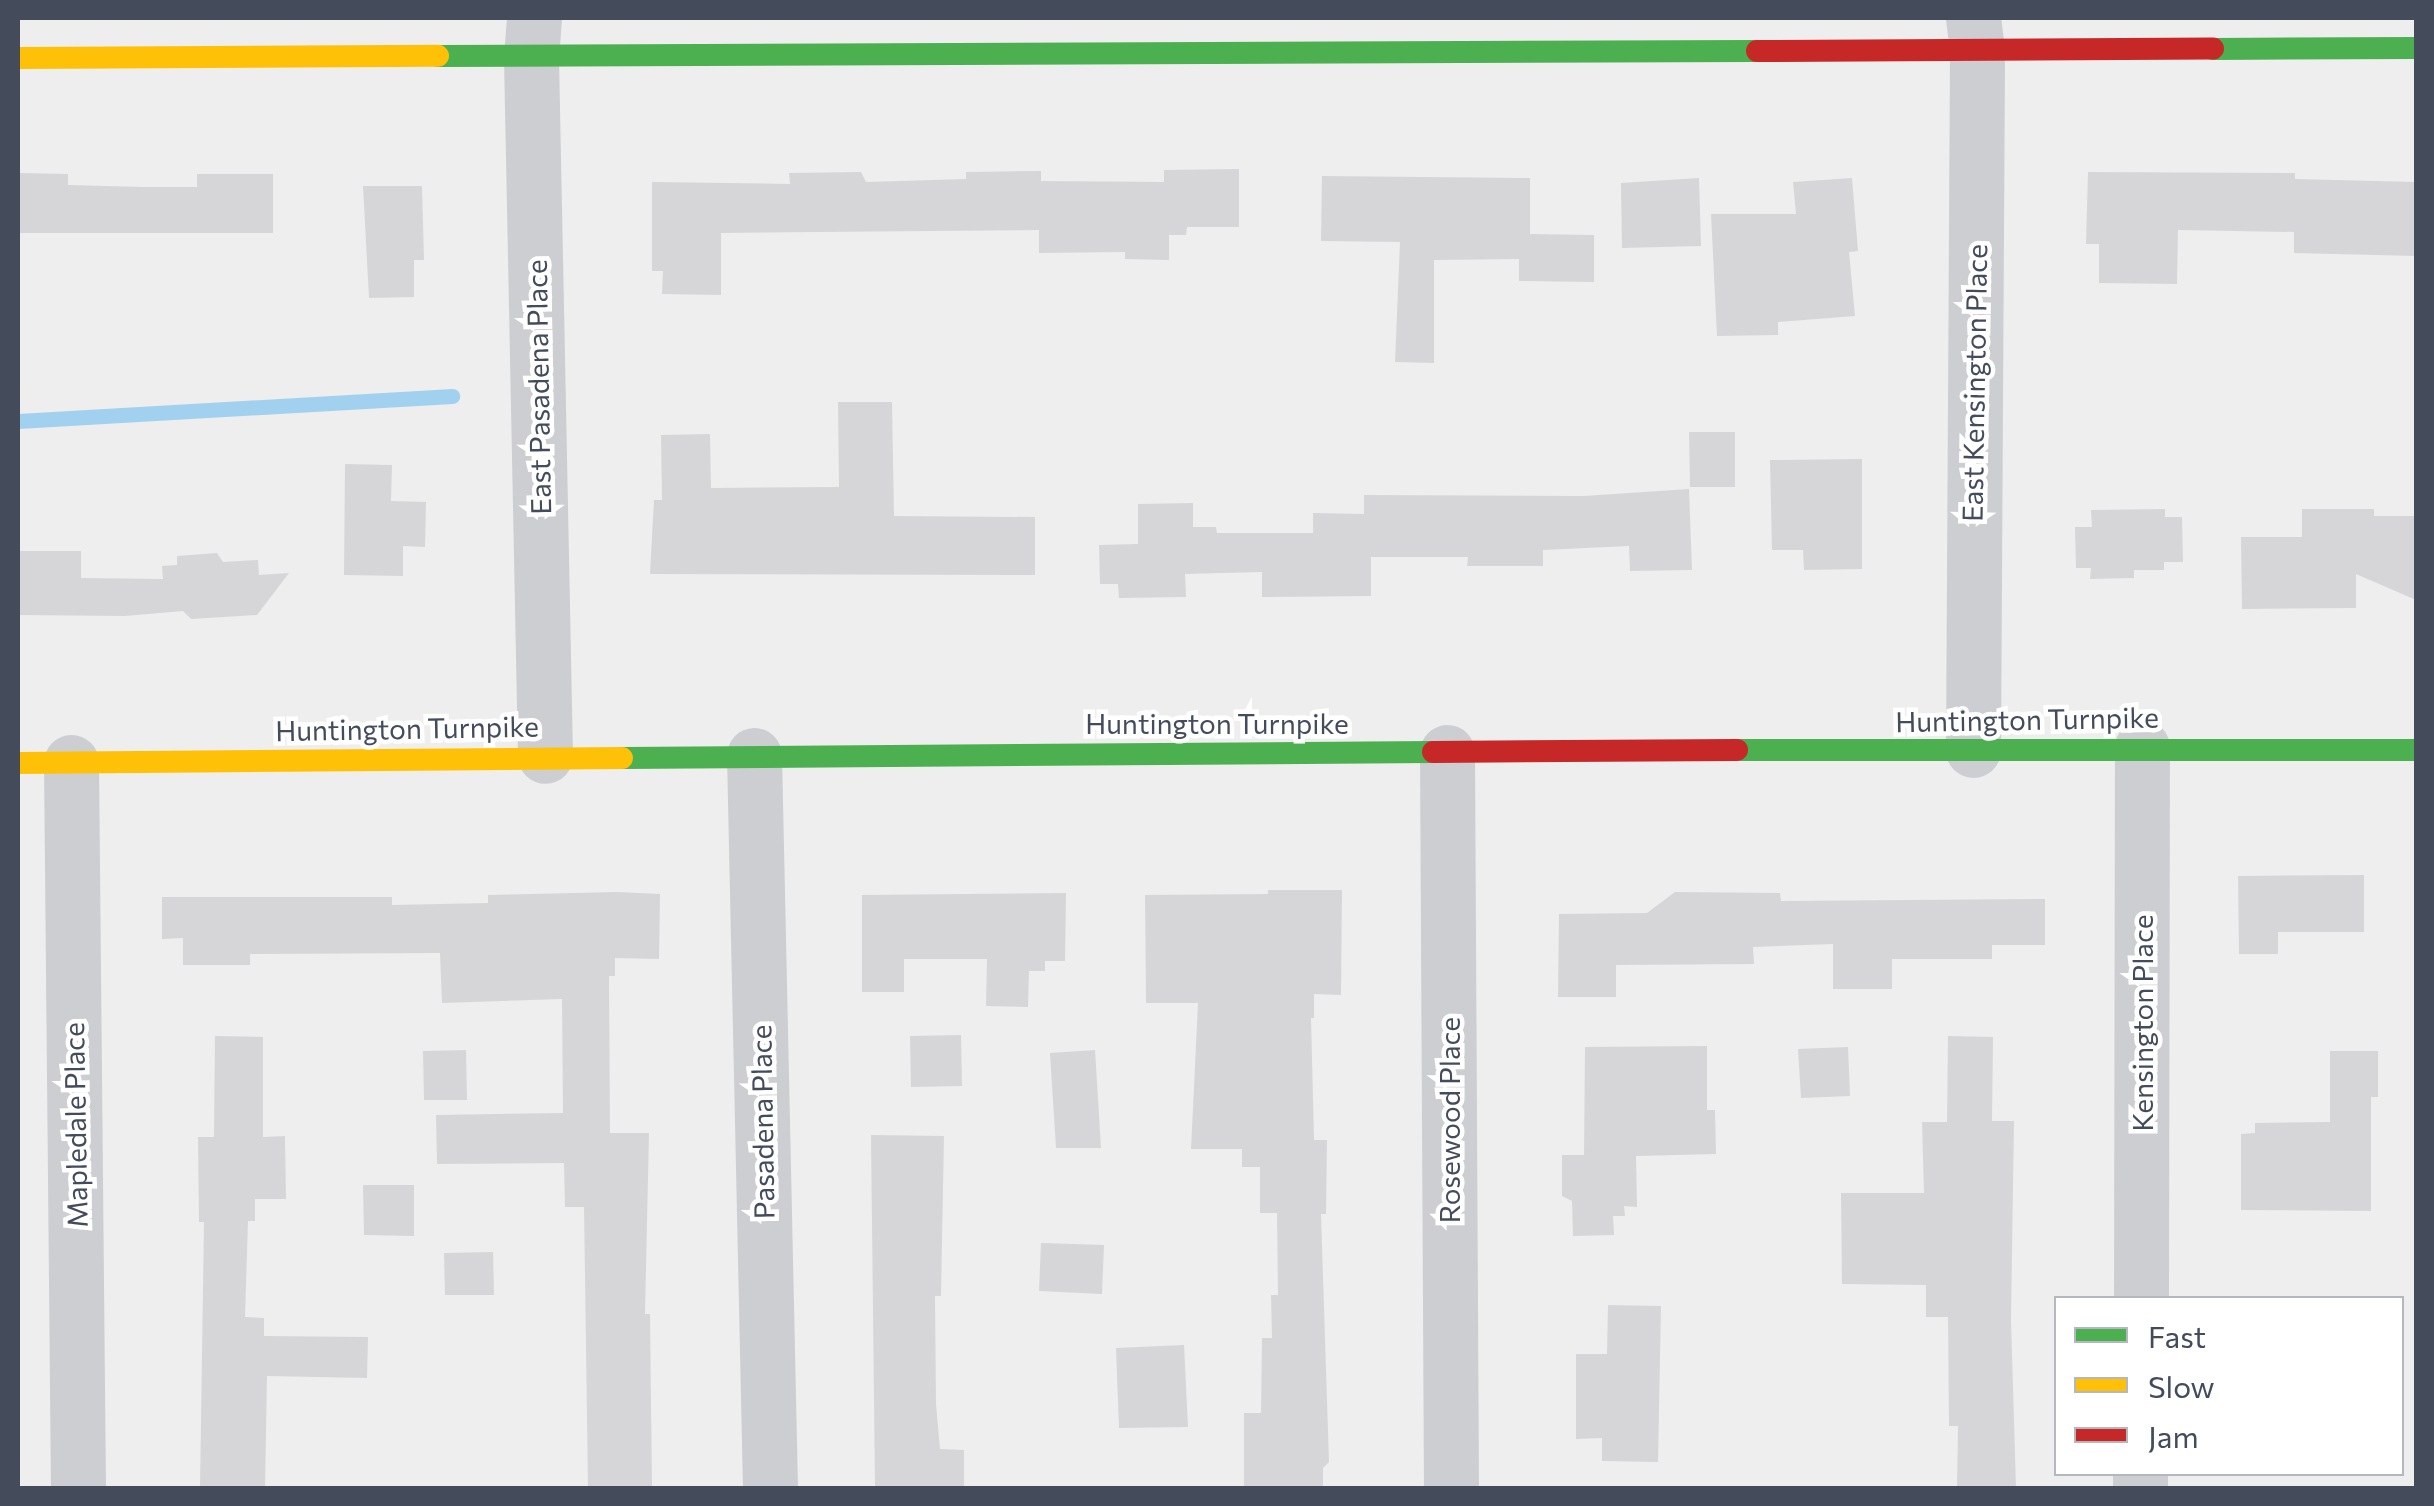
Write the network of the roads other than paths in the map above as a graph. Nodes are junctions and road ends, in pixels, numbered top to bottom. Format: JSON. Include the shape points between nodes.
{"nodes":[{"id":1,"x":1975,"y":34,"type":"edge"},
{"id":2,"x":533,"y":38,"type":"edge"},
{"id":3,"x":2416,"y":48,"type":"edge"},
{"id":4,"x":18,"y":58,"type":"edge"},
{"id":5,"x":2142,"y":747,"type":"junction"},
{"id":6,"x":1973,"y":750,"type":"junction"},
{"id":7,"x":2416,"y":750,"type":"edge"},
{"id":8,"x":1447,"y":752,"type":"junction"},
{"id":9,"x":544,"y":756,"type":"junction"},
{"id":10,"x":754,"y":756,"type":"junction"},
{"id":11,"x":72,"y":762,"type":"junction"},
{"id":12,"x":18,"y":763,"type":"edge"},
{"id":13,"x":2141,"y":1296,"type":"edge"},
{"id":14,"x":78,"y":1488,"type":"edge"},
{"id":15,"x":770,"y":1488,"type":"edge"},
{"id":16,"x":1451,"y":1488,"type":"edge"}],
"edges":[{"from":1,"to":2,"type":"main road"},
{"from":1,"to":3,"type":"main road"},
{"from":1,"to":6,"type":"street","name":"East Kensington Place"},
{"from":2,"to":4,"type":"main road"},
{"from":2,"to":9,"type":"street","name":"East Pasadena Place"},
{"from":5,"to":6,"type":"main road","name":"Huntington Turnpike"},
{"from":5,"to":7,"type":"main road","name":"Huntington Turnpike"},
{"from":5,"to":13,"type":"street","name":"Kensington Place"},
{"from":6,"to":8,"type":"main road","name":"Huntington Turnpike"},
{"from":8,"to":10,"type":"main road","name":"Huntington Turnpike"},
{"from":8,"to":16,"type":"street","name":"Rosewood Place"},
{"from":9,"to":10,"type":"main road","name":"Huntington Turnpike"},
{"from":9,"to":11,"type":"main road","name":"Huntington Turnpike"},
{"from":10,"to":15,"type":"street","name":"Pasadena Place"},
{"from":11,"to":12,"type":"main road","name":"Huntington Turnpike"},
{"from":11,"to":14,"type":"street","name":"Mapledale Place"}]}
